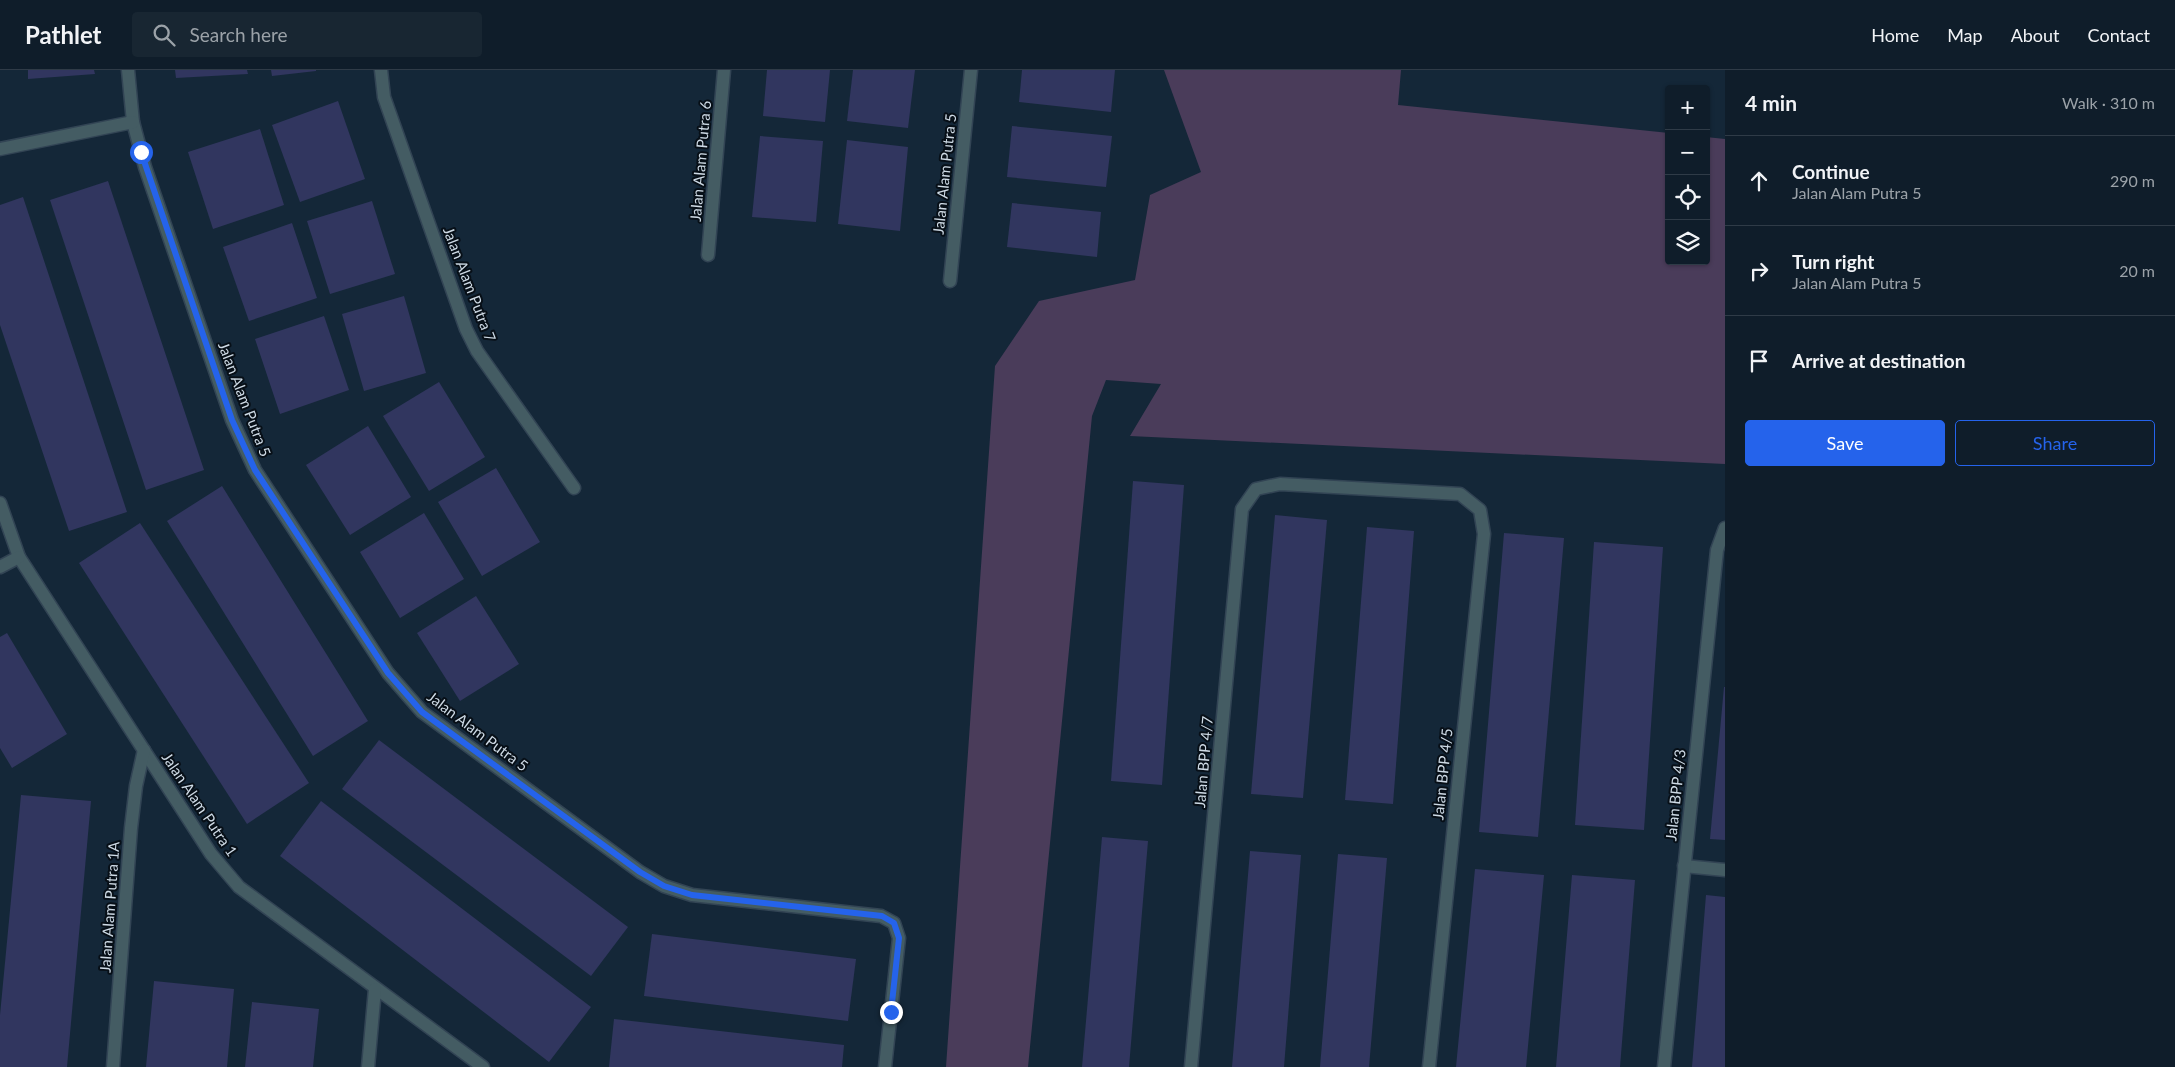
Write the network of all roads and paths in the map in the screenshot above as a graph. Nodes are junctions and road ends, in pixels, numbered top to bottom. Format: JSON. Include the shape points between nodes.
{"nodes":[{"id":1,"x":128,"y":70,"type":"edge"},
{"id":2,"x":381,"y":70,"type":"edge"},
{"id":3,"x":724,"y":70,"type":"edge"},
{"id":4,"x":971,"y":70,"type":"edge"},
{"id":5,"x":133,"y":122,"type":"junction"},
{"id":6,"x":0,"y":149,"type":"edge"},
{"id":7,"x":708,"y":255,"type":"dead end"},
{"id":8,"x":950,"y":281,"type":"dead end"},
{"id":9,"x":574,"y":488,"type":"dead end"},
{"id":10,"x":1460,"y":494,"type":"joint"},
{"id":11,"x":0,"y":503,"type":"edge"},
{"id":12,"x":1725,"y":528,"type":"edge"},
{"id":13,"x":19,"y":557,"type":"junction"},
{"id":14,"x":0,"y":567,"type":"edge"},
{"id":15,"x":144,"y":750,"type":"junction"},
{"id":16,"x":1684,"y":866,"type":"junction"},
{"id":17,"x":1725,"y":870,"type":"edge"},
{"id":18,"x":375,"y":989,"type":"junction"},
{"id":19,"x":113,"y":1067,"type":"edge"},
{"id":20,"x":368,"y":1067,"type":"edge"},
{"id":21,"x":483,"y":1067,"type":"edge"},
{"id":22,"x":885,"y":1067,"type":"edge"},
{"id":23,"x":1191,"y":1067,"type":"edge"},
{"id":24,"x":1429,"y":1067,"type":"edge"},
{"id":25,"x":1664,"y":1067,"type":"edge"}],
"edges":[{"from":1,"to":5,"type":"street","name":"Jalan Alam Putra 5"},
{"from":2,"to":9,"type":"street","name":"Jalan Alam Putra 7","via":[[384,97],[466,329],[477,351]]},
{"from":3,"to":7,"type":"street","name":"Jalan Alam Putra 6"},
{"from":4,"to":8,"type":"street","name":"Jalan Alam Putra 5"},
{"from":5,"to":6,"type":"street"},
{"from":5,"to":22,"type":"street","name":"Jalan Alam Putra 5","via":[[145,167],[232,420],[255,470],[388,673],[422,712],[640,872],[664,886],[692,895],[882,916],[894,923],[899,938]]},
{"from":10,"to":23,"type":"street","name":"Jalan BPP 4/7","via":[[1280,484],[1256,489],[1242,509]]},
{"from":10,"to":24,"type":"street","name":"Jalan BPP 4/5","via":[[1480,510],[1484,534]]},
{"from":11,"to":13,"type":"street","name":"Jalan Alam Putra 1"},
{"from":12,"to":16,"type":"street","name":"Jalan BPP 4/3","via":[[1716,550]]},
{"from":13,"to":14,"type":"street"},
{"from":13,"to":15,"type":"street","name":"Jalan Alam Putra 1"},
{"from":15,"to":18,"type":"street","name":"Jalan Alam Putra 1","via":[[211,854],[239,887]]},
{"from":15,"to":19,"type":"street","name":"Jalan Alam Putra 1A","via":[[131,828]]},
{"from":16,"to":17,"type":"street"},
{"from":16,"to":25,"type":"street","name":"Jalan BPP 4/3"},
{"from":18,"to":20,"type":"street"},
{"from":18,"to":21,"type":"street","name":"Jalan Alam Putra 1"}]}
